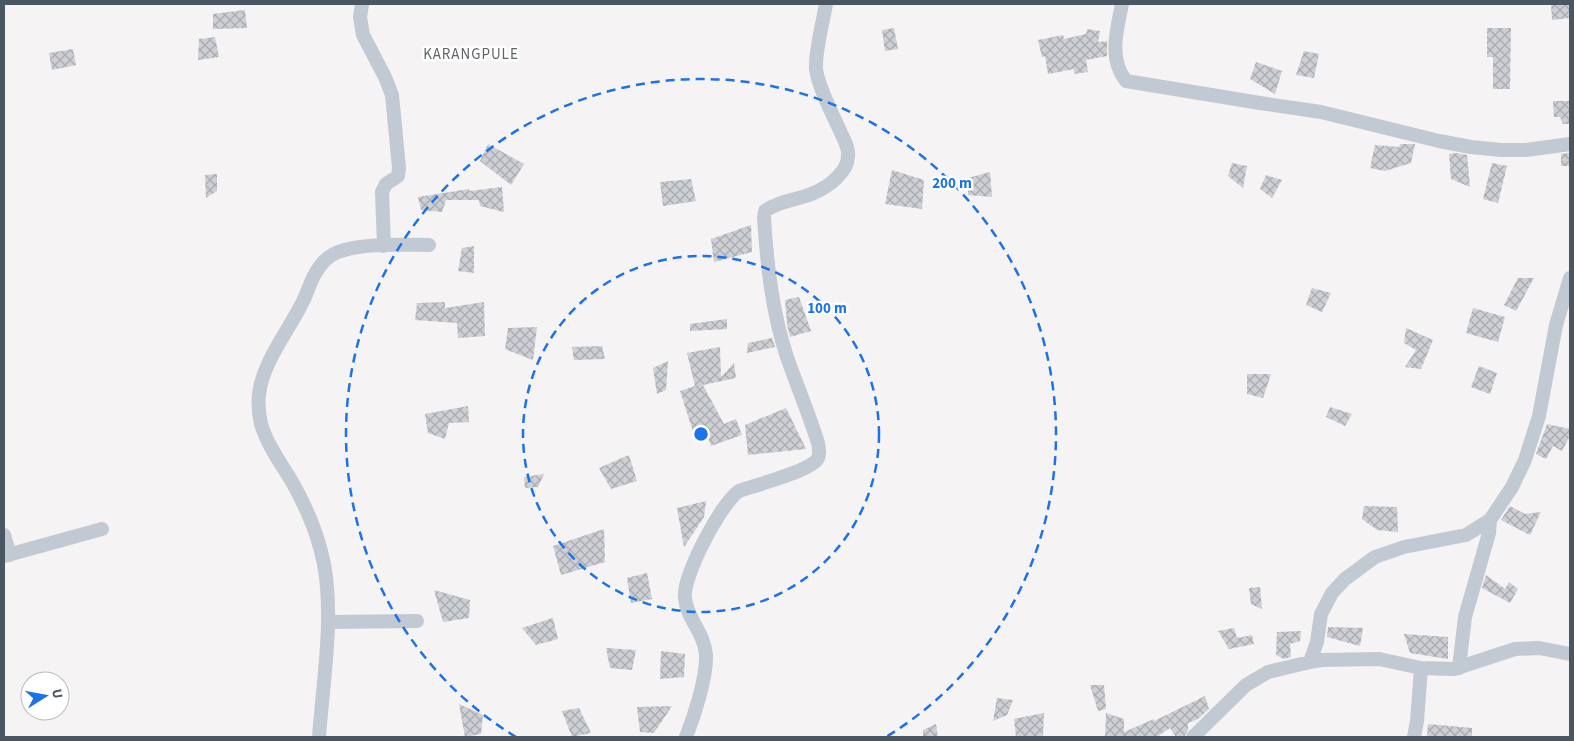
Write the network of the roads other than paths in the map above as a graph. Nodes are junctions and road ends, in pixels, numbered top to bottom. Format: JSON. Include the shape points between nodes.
{"nodes":[{"id":1,"x":362,"y":4,"type":"edge"},
{"id":2,"x":826,"y":4,"type":"edge"},
{"id":3,"x":1122,"y":4,"type":"edge"},
{"id":4,"x":1570,"y":144,"type":"edge"},
{"id":5,"x":429,"y":245,"type":"dead end"},
{"id":6,"x":384,"y":246,"type":"junction"},
{"id":7,"x":1570,"y":278,"type":"edge"},
{"id":8,"x":1490,"y":520,"type":"junction"},
{"id":9,"x":102,"y":529,"type":"dead end"},
{"id":10,"x":4,"y":535,"type":"edge"},
{"id":11,"x":7,"y":556,"type":"edge"},
{"id":12,"x":418,"y":621,"type":"dead end"},
{"id":13,"x":329,"y":622,"type":"junction"},
{"id":14,"x":1570,"y":654,"type":"edge"},
{"id":15,"x":1310,"y":662,"type":"junction"},
{"id":16,"x":1421,"y":668,"type":"junction"},
{"id":17,"x":1459,"y":668,"type":"junction"},
{"id":18,"x":319,"y":737,"type":"edge"},
{"id":19,"x":686,"y":737,"type":"edge"},
{"id":20,"x":1193,"y":737,"type":"edge"},
{"id":21,"x":1414,"y":737,"type":"edge"}],
"edges":[{"from":1,"to":6,"type":"street","via":[[363,35],[392,95],[399,168],[398,176],[386,184],[382,192]]},
{"from":2,"to":19,"type":"street","via":[[816,70],[846,144],[847,163],[839,176],[817,192],[772,206],[765,211],[764,218],[779,328],[818,443],[818,458],[801,471],[732,496],[715,520],[688,577],[686,605],[704,641],[706,656],[705,672]]},
{"from":3,"to":4,"type":"street","via":[[1115,44],[1117,67],[1126,81],[1321,112],[1471,147],[1526,150]]},
{"from":5,"to":6,"type":"street"},
{"from":6,"to":13,"type":"street","via":[[342,251],[322,263],[272,357],[259,393],[259,414],[265,432],[308,511],[320,546]]},
{"from":7,"to":8,"type":"street","via":[[1525,460]]},
{"from":8,"to":15,"type":"street","via":[[1466,535],[1386,553],[1345,579],[1332,593],[1321,614]]},
{"from":8,"to":17,"type":"street","via":[[1465,618]]},
{"from":9,"to":11,"type":"street"},
{"from":10,"to":11,"type":"street"},
{"from":12,"to":13,"type":"street"},
{"from":13,"to":18,"type":"street"},
{"from":14,"to":17,"type":"street","via":[[1539,648],[1516,649]]},
{"from":15,"to":16,"type":"street","via":[[1380,659]]},
{"from":15,"to":20,"type":"street","via":[[1268,672],[1246,685]]},
{"from":16,"to":17,"type":"street"},
{"from":16,"to":21,"type":"street"}]}
